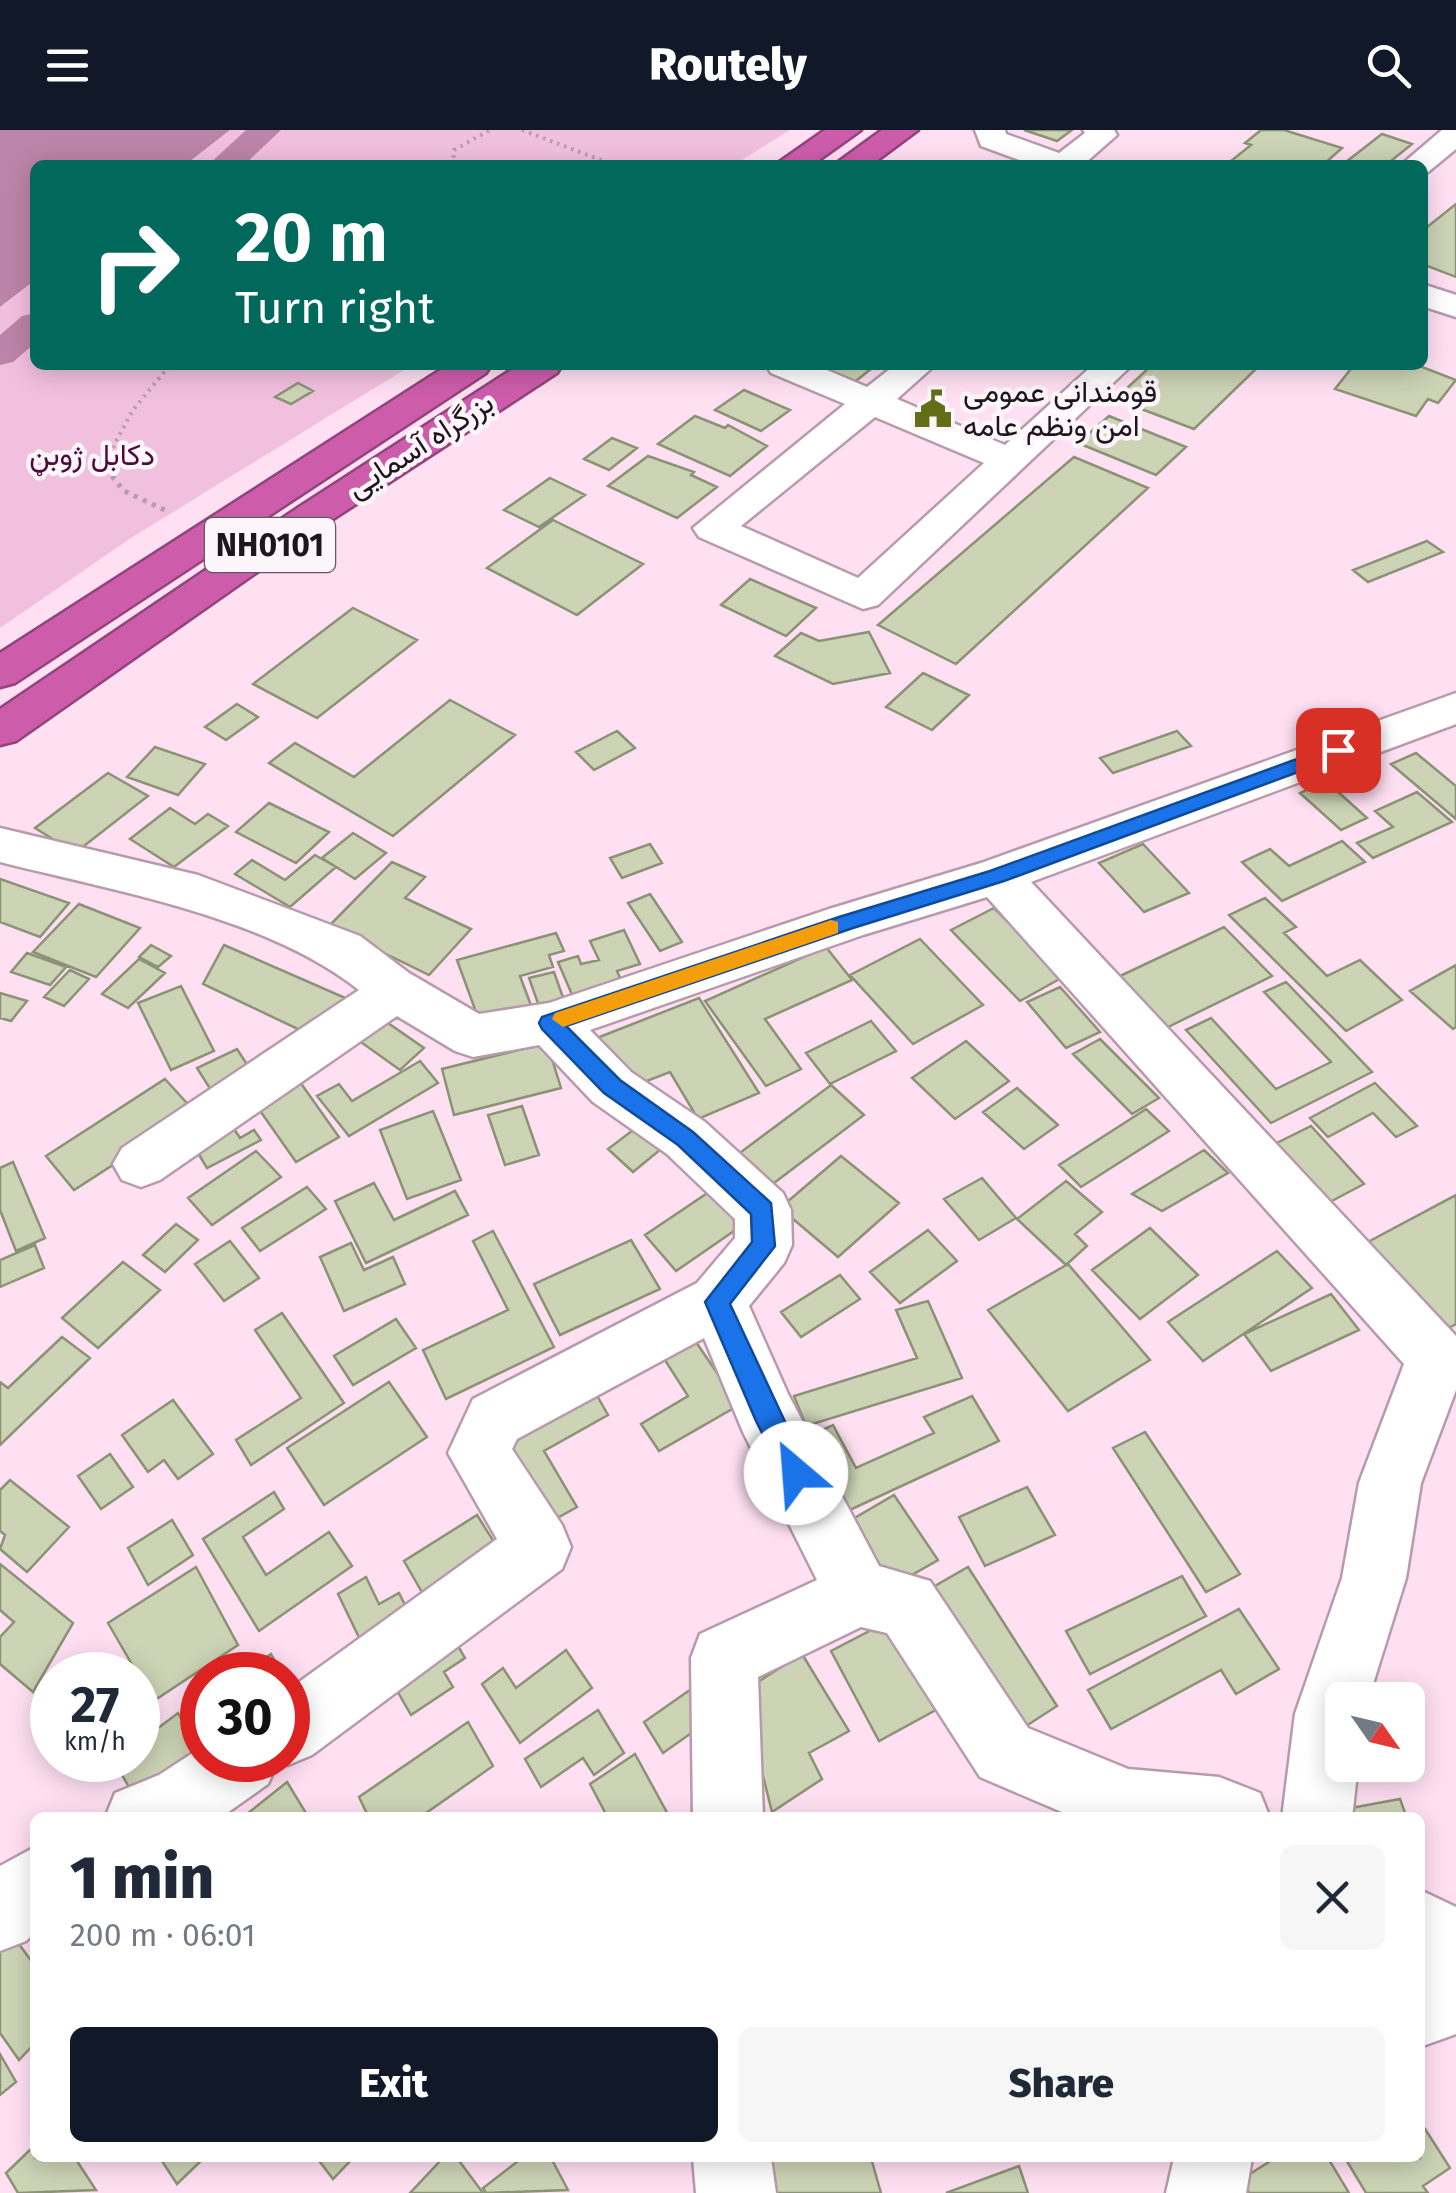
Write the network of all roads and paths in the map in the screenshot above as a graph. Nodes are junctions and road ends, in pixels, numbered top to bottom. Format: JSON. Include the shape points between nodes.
{"nodes":[{"id":1,"x":490,"y":130,"type":"edge"},
{"id":2,"x":522,"y":130,"type":"edge"},
{"id":3,"x":846,"y":130,"type":"edge"},
{"id":4,"x":903,"y":130,"type":"edge"},
{"id":5,"x":990,"y":130,"type":"edge"},
{"id":6,"x":1098,"y":130,"type":"edge"},
{"id":7,"x":1456,"y":134,"type":"edge"},
{"id":8,"x":453,"y":160,"type":"edge"},
{"id":9,"x":601,"y":160,"type":"edge"},
{"id":10,"x":799,"y":160,"type":"edge"},
{"id":11,"x":858,"y":160,"type":"edge"},
{"id":12,"x":1049,"y":160,"type":"edge"},
{"id":13,"x":1069,"y":160,"type":"edge"},
{"id":14,"x":1424,"y":160,"type":"edge"},
{"id":15,"x":1428,"y":296,"type":"edge"},
{"id":16,"x":1456,"y":306,"type":"edge"},
{"id":17,"x":166,"y":370,"type":"edge"},
{"id":18,"x":465,"y":370,"type":"edge"},
{"id":19,"x":536,"y":370,"type":"edge"},
{"id":20,"x":796,"y":370,"type":"edge"},
{"id":21,"x":911,"y":370,"type":"edge"},
{"id":22,"x":1109,"y":370,"type":"edge"},
{"id":23,"x":871,"y":401,"type":"junction"},
{"id":24,"x":1010,"y":461,"type":"junction"},
{"id":25,"x":176,"y":514,"type":"dead end"},
{"id":26,"x":0,"y":673,"type":"edge"},
{"id":27,"x":1456,"y":708,"type":"edge"},
{"id":28,"x":0,"y":730,"type":"edge"},
{"id":29,"x":0,"y":845,"type":"edge"},
{"id":30,"x":997,"y":876,"type":"junction"},
{"id":31,"x":391,"y":987,"type":"junction"},
{"id":32,"x":550,"y":1023,"type":"junction"},
{"id":33,"x":141,"y":1164,"type":"dead end"},
{"id":34,"x":718,"y":1302,"type":"junction"},
{"id":35,"x":1446,"y":1360,"type":"edge"},
{"id":36,"x":859,"y":1594,"type":"junction"},
{"id":37,"x":310,"y":1715,"type":"edge"},
{"id":38,"x":211,"y":1782,"type":"edge"},
{"id":39,"x":155,"y":1812,"type":"edge"},
{"id":40,"x":728,"y":1812,"type":"edge"},
{"id":41,"x":1218,"y":1812,"type":"edge"},
{"id":42,"x":1318,"y":1812,"type":"edge"},
{"id":43,"x":30,"y":1888,"type":"edge"},
{"id":44,"x":0,"y":1915,"type":"edge"},
{"id":45,"x":1425,"y":1930,"type":"edge"},
{"id":46,"x":1456,"y":1947,"type":"edge"},
{"id":47,"x":1456,"y":1997,"type":"edge"},
{"id":48,"x":1425,"y":2007,"type":"edge"},
{"id":49,"x":732,"y":2162,"type":"edge"},
{"id":50,"x":1212,"y":2162,"type":"edge"},
{"id":51,"x":736,"y":2193,"type":"edge"},
{"id":52,"x":1206,"y":2193,"type":"edge"}],
"edges":[{"from":1,"to":8,"type":"path","via":[[454,150]]},
{"from":2,"to":9,"type":"path"},
{"from":3,"to":10,"type":"highway"},
{"from":4,"to":11,"type":"highway"},
{"from":5,"to":12,"type":"street","via":[[992,139]]},
{"from":6,"to":13,"type":"street","via":[[1102,136]]},
{"from":7,"to":14,"type":"street"},
{"from":15,"to":16,"type":"street"},
{"from":17,"to":25,"type":"path","via":[[133,410],[103,465],[124,492]]},
{"from":18,"to":26,"type":"highway","name":"بزرگراه آسمایی","number":"NH0101"},
{"from":19,"to":28,"type":"highway","name":"بزرگراه آسمایی","number":"NH0101"},
{"from":20,"to":23,"type":"street"},
{"from":21,"to":23,"type":"street"},
{"from":22,"to":24,"type":"street"},
{"from":23,"to":24,"type":"street"},
{"from":23,"to":24,"type":"street","via":[[713,528],[864,596]]},
{"from":27,"to":30,"type":"street"},
{"from":29,"to":31,"type":"street","via":[[198,893],[342,949]]},
{"from":30,"to":32,"type":"street"},
{"from":30,"to":35,"type":"street"},
{"from":31,"to":32,"type":"street","via":[[473,1036]]},
{"from":31,"to":33,"type":"street","via":[[374,1006]]},
{"from":32,"to":34,"type":"street","via":[[612,1086],[686,1138],[763,1210],[764,1246]]},
{"from":34,"to":36,"type":"street","via":[[765,1412]]},
{"from":34,"to":37,"type":"street","via":[[496,1419],[479,1453],[540,1546]]},
{"from":35,"to":42,"type":"street","via":[[1390,1483],[1374,1578],[1330,1714]]},
{"from":36,"to":40,"type":"street","via":[[724,1658]]},
{"from":36,"to":41,"type":"street","via":[[907,1604],[1004,1752],[1128,1804]]},
{"from":38,"to":39,"type":"street"},
{"from":43,"to":44,"type":"street"},
{"from":45,"to":46,"type":"street"},
{"from":47,"to":48,"type":"street"},
{"from":49,"to":51,"type":"street"},
{"from":50,"to":52,"type":"street"}]}
